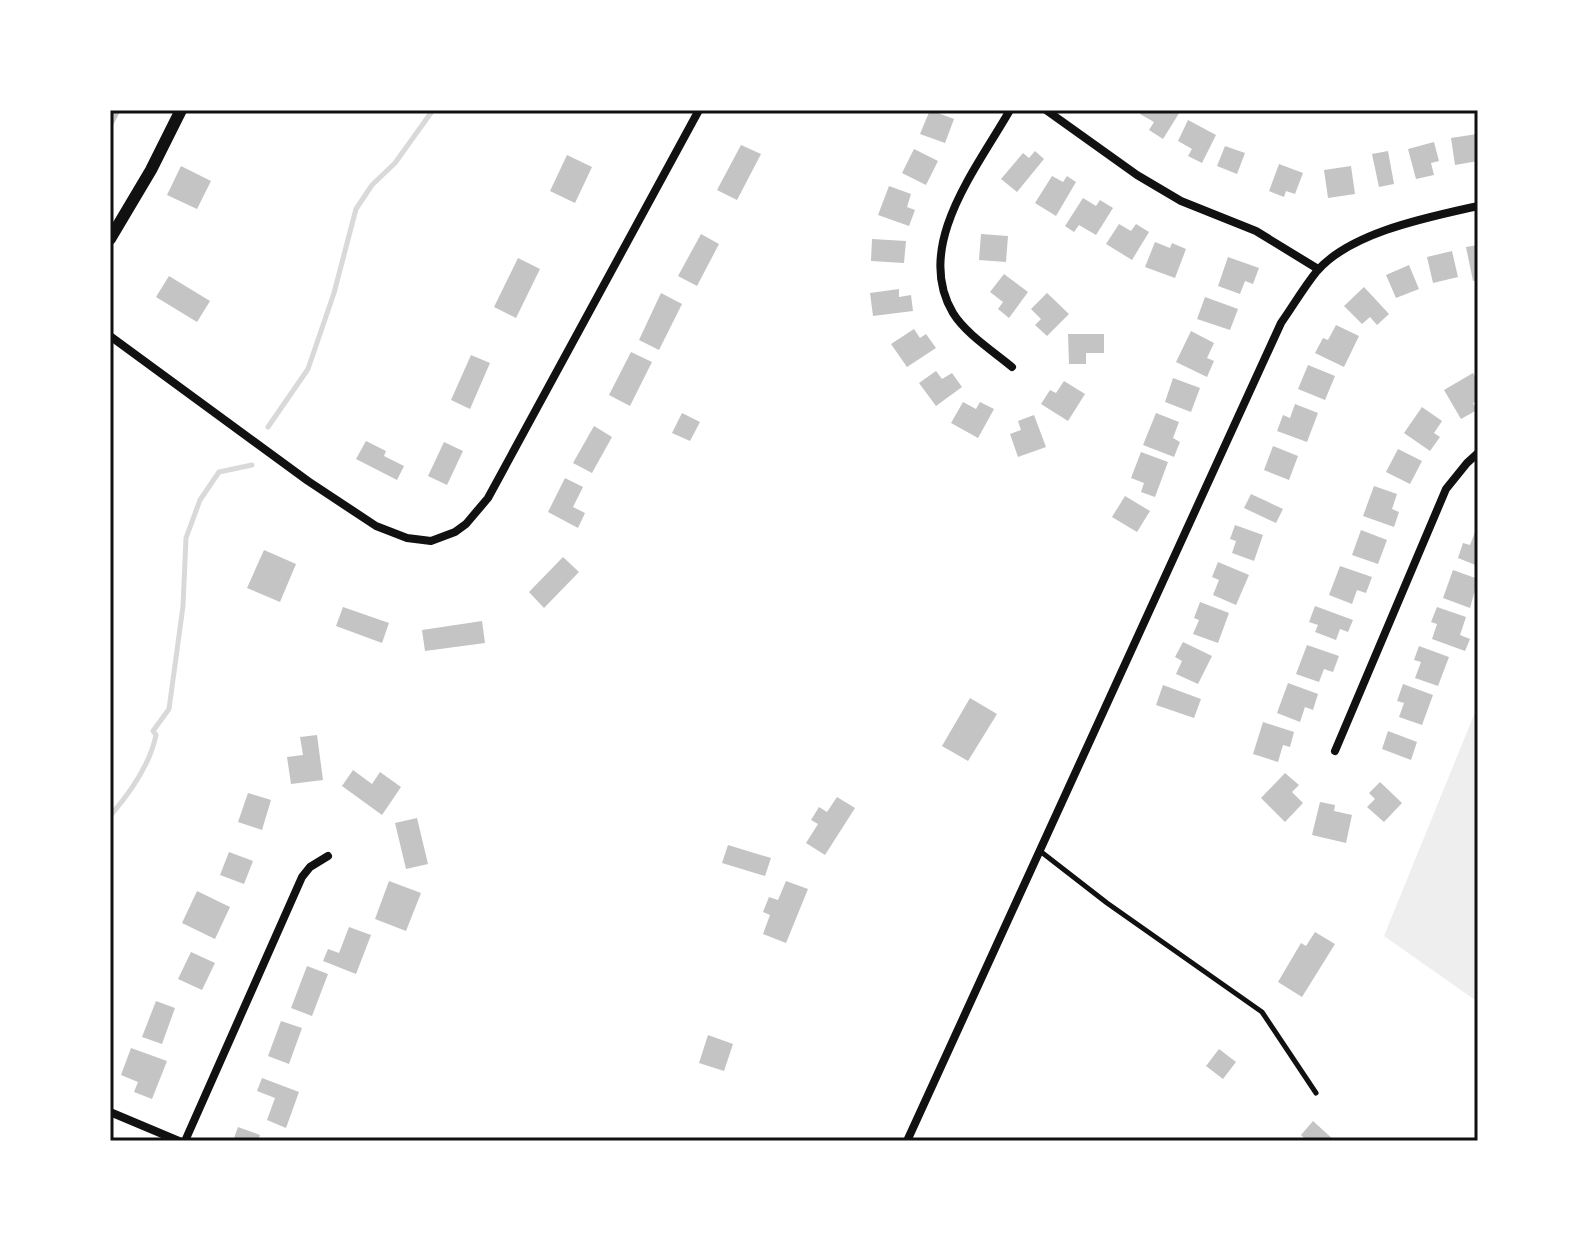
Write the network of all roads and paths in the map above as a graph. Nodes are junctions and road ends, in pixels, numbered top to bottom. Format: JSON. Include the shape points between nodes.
{"nodes":[{"id":1,"x":181,"y":110,"type":"edge"},
{"id":2,"x":699,"y":110,"type":"edge"},
{"id":3,"x":1010,"y":110,"type":"edge"},
{"id":4,"x":1046,"y":110,"type":"edge"},
{"id":5,"x":1478,"y":206,"type":"edge"},
{"id":6,"x":110,"y":239,"type":"edge"},
{"id":7,"x":1318,"y":269,"type":"junction"},
{"id":8,"x":110,"y":336,"type":"edge"},
{"id":9,"x":1012,"y":367,"type":"dead end"},
{"id":10,"x":1478,"y":453,"type":"edge"},
{"id":11,"x":1335,"y":751,"type":"dead end"},
{"id":12,"x":1039,"y":850,"type":"junction"},
{"id":13,"x":328,"y":856,"type":"dead end"},
{"id":14,"x":1316,"y":1093,"type":"dead end"},
{"id":15,"x":110,"y":1112,"type":"edge"},
{"id":16,"x":179,"y":1141,"type":"edge"},
{"id":17,"x":185,"y":1141,"type":"edge"},
{"id":18,"x":907,"y":1141,"type":"edge"}],
"edges":[{"from":1,"to":6,"type":"street"},
{"from":2,"to":8,"type":"street","via":[[488,498],[466,524],[443,537],[407,538],[358,515]]},
{"from":3,"to":9,"type":"street","via":[[947,221],[938,265],[954,316]]},
{"from":4,"to":7,"type":"street","via":[[1181,201],[1256,231]]},
{"from":5,"to":7,"type":"street","via":[[1369,237]]},
{"from":7,"to":12,"type":"street","via":[[1281,323]]},
{"from":10,"to":11,"type":"street","via":[[1446,489]]},
{"from":12,"to":14,"type":"lane","via":[[1262,1012]]},
{"from":12,"to":18,"type":"street"},
{"from":13,"to":17,"type":"street","via":[[302,877]]},
{"from":15,"to":16,"type":"street"}]}
